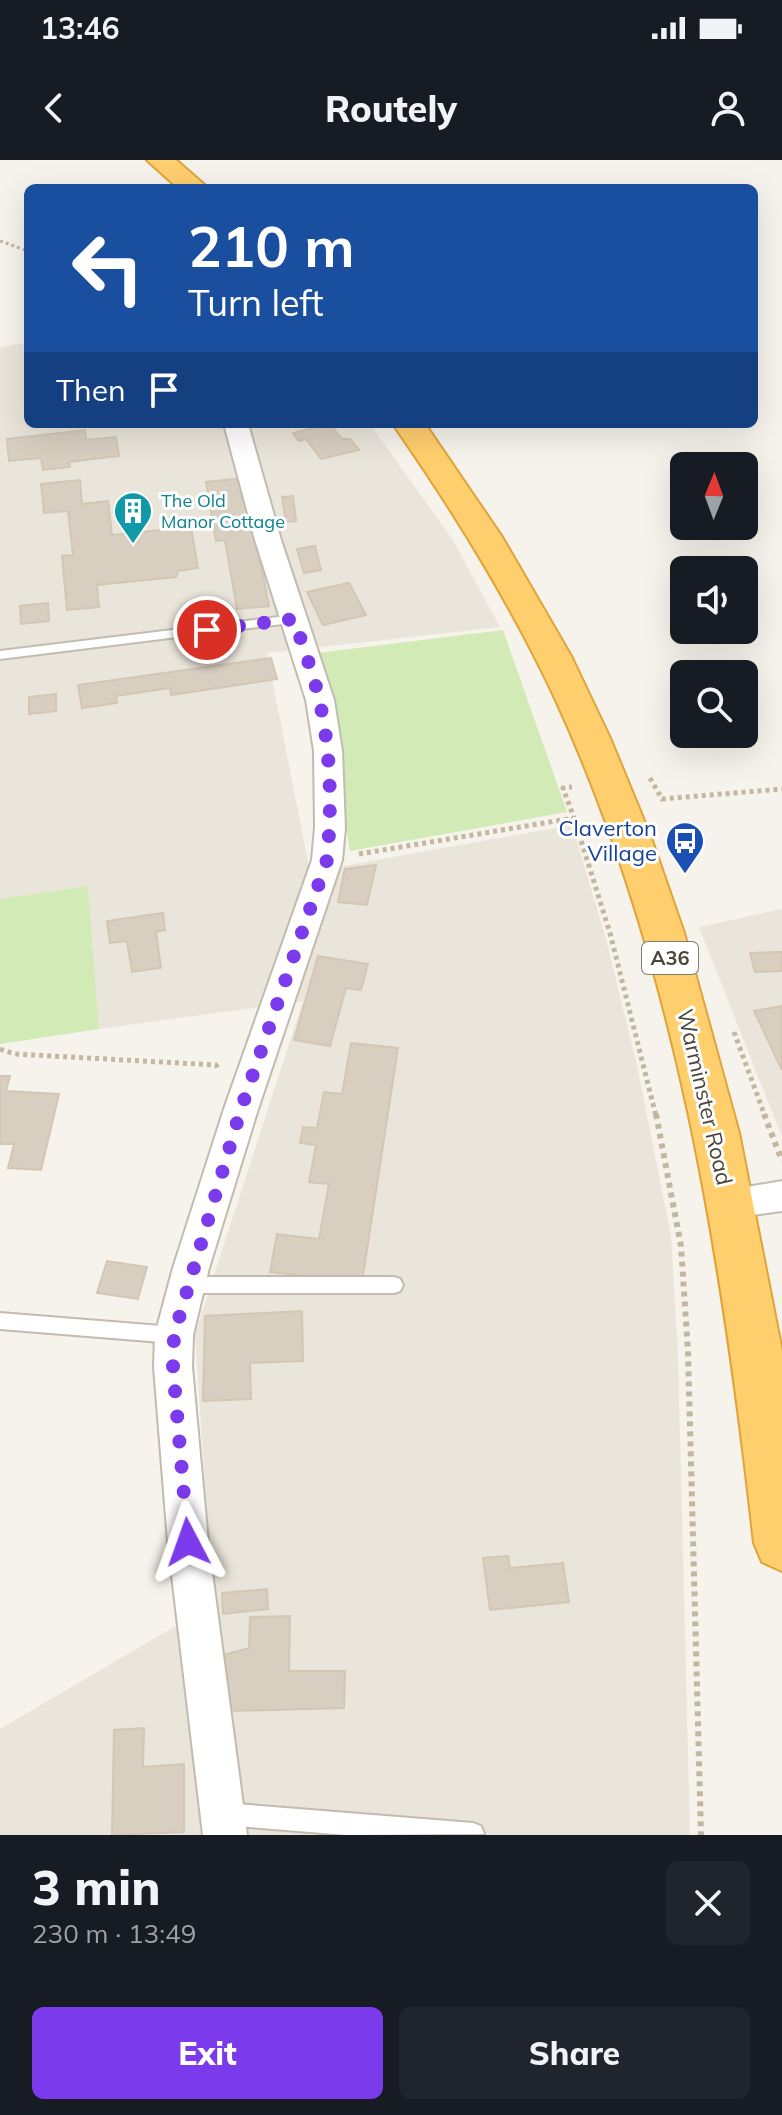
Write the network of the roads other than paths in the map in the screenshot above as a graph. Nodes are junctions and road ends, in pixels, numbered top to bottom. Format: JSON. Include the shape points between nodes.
{"nodes":[{"id":1,"x":160,"y":160,"type":"edge"},
{"id":2,"x":189,"y":184,"type":"edge"},
{"id":3,"x":237,"y":428,"type":"edge"},
{"id":4,"x":412,"y":428,"type":"edge"},
{"id":5,"x":294,"y":619,"type":"junction"},
{"id":6,"x":0,"y":655,"type":"edge"},
{"id":7,"x":782,"y":1196,"type":"edge"},
{"id":8,"x":730,"y":1203,"type":"junction"},
{"id":9,"x":187,"y":1285,"type":"junction"},
{"id":10,"x":394,"y":1285,"type":"dead end"},
{"id":11,"x":0,"y":1321,"type":"edge"},
{"id":12,"x":174,"y":1335,"type":"junction"},
{"id":13,"x":782,"y":1543,"type":"edge"},
{"id":14,"x":224,"y":1824,"type":"edge"},
{"id":15,"x":473,"y":1834,"type":"edge"}],
"edges":[{"from":1,"to":2,"type":"highway"},
{"from":3,"to":5,"type":"street"},
{"from":4,"to":8,"type":"highway","name":"Warminster Road","number":"A36","via":[[507,573],[590,735],[678,981]]},
{"from":5,"to":6,"type":"lane"},
{"from":5,"to":9,"type":"street","via":[[320,700],[328,751],[327,860]]},
{"from":7,"to":8,"type":"street"},
{"from":8,"to":13,"type":"highway","name":"Warminster Road","number":"A36","via":[[754,1330]]},
{"from":9,"to":10,"type":"lane"},
{"from":9,"to":12,"type":"street"},
{"from":11,"to":12,"type":"lane"},
{"from":12,"to":14,"type":"street","via":[[188,1542]]},
{"from":14,"to":15,"type":"lane"}]}
